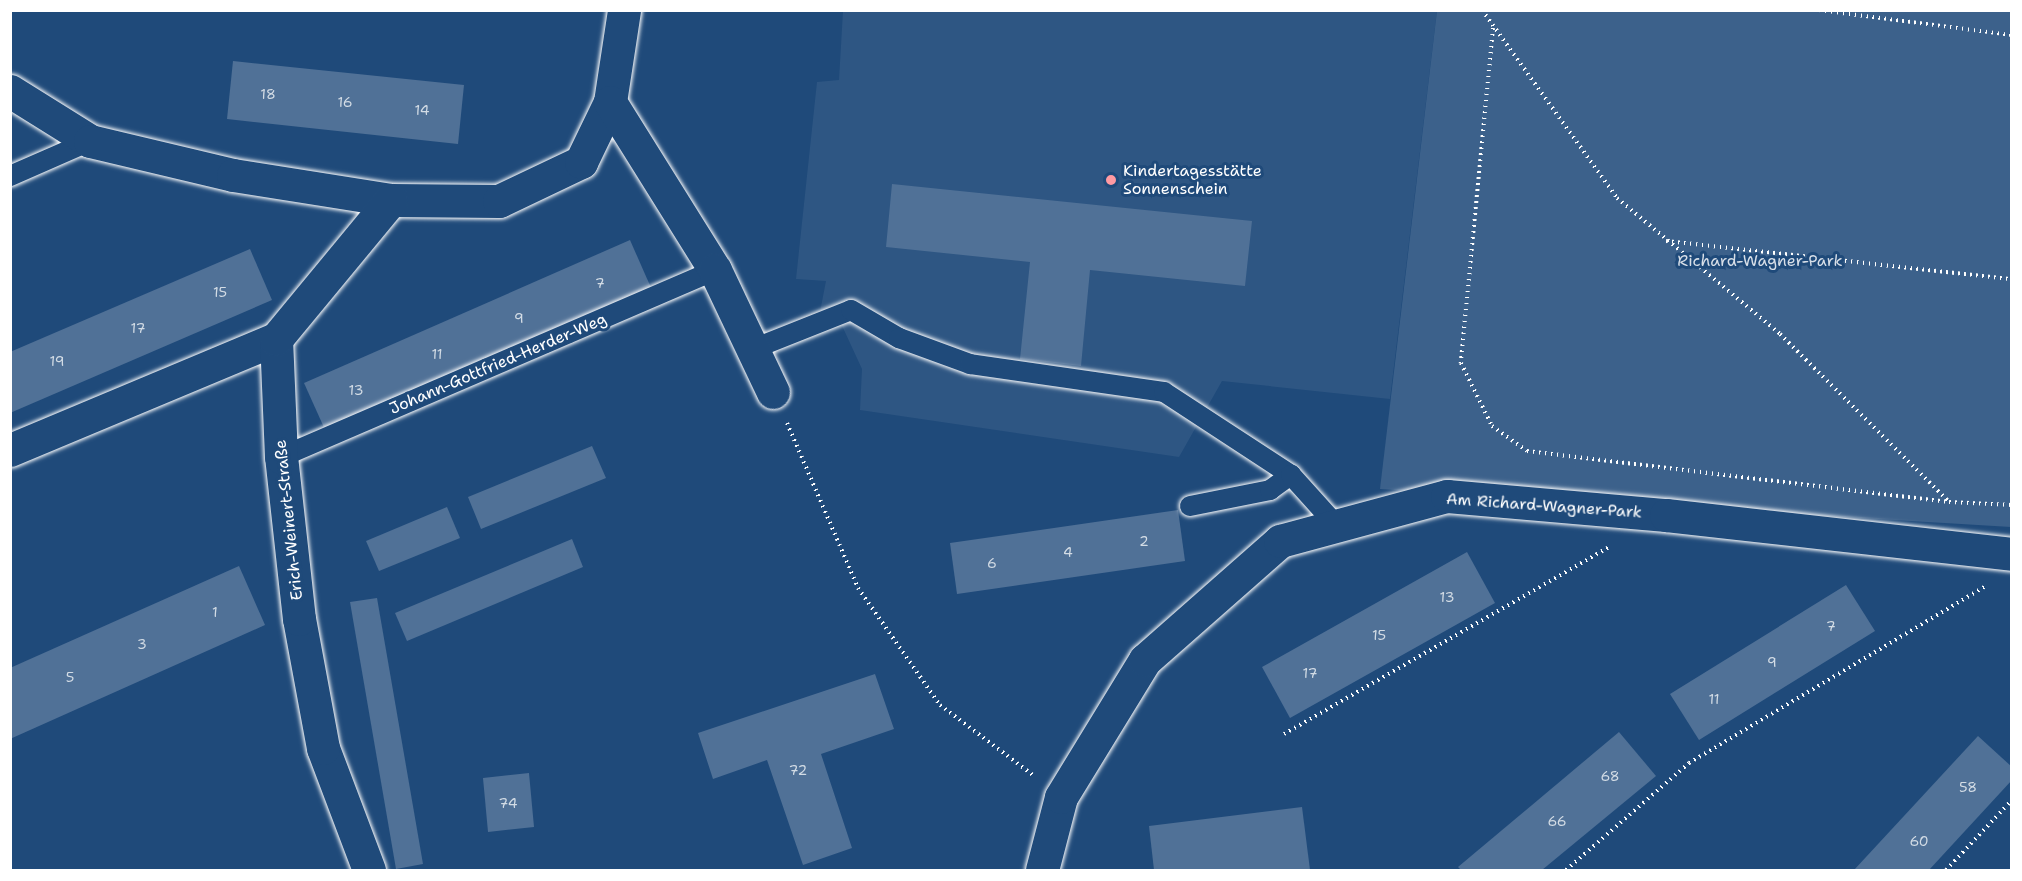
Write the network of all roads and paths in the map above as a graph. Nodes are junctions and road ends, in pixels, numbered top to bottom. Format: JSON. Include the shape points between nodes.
{"nodes":[{"id":1,"x":624,"y":10,"type":"edge"},
{"id":2,"x":1482,"y":10,"type":"edge"},
{"id":3,"x":1819,"y":10,"type":"edge"},
{"id":4,"x":1494,"y":28,"type":"junction"},
{"id":5,"x":2012,"y":35,"type":"edge"},
{"id":6,"x":10,"y":91,"type":"edge"},
{"id":7,"x":610,"y":102,"type":"junction"},
{"id":8,"x":90,"y":141,"type":"junction"},
{"id":9,"x":10,"y":176,"type":"edge"},
{"id":10,"x":391,"y":200,"type":"junction"},
{"id":11,"x":1664,"y":240,"type":"junction"},
{"id":12,"x":715,"y":270,"type":"junction"},
{"id":13,"x":2012,"y":279,"type":"edge"},
{"id":14,"x":276,"y":339,"type":"junction"},
{"id":15,"x":753,"y":349,"type":"junction"},
{"id":16,"x":773,"y":392,"type":"joint"},
{"id":17,"x":10,"y":450,"type":"edge"},
{"id":18,"x":281,"y":458,"type":"junction"},
{"id":19,"x":1291,"y":475,"type":"junction"},
{"id":20,"x":1949,"y":502,"type":"junction"},
{"id":21,"x":2012,"y":505,"type":"edge"},
{"id":22,"x":1191,"y":506,"type":"dead end"},
{"id":23,"x":1337,"y":526,"type":"junction"},
{"id":24,"x":1615,"y":544,"type":"dead end"},
{"id":25,"x":2012,"y":554,"type":"edge"},
{"id":26,"x":1991,"y":583,"type":"dead end"},
{"id":27,"x":1284,"y":734,"type":"dead end"},
{"id":28,"x":1061,"y":796,"type":"junction"},
{"id":29,"x":2012,"y":800,"type":"edge"},
{"id":30,"x":369,"y":870,"type":"edge"},
{"id":31,"x":1042,"y":870,"type":"edge"},
{"id":32,"x":1566,"y":870,"type":"edge"},
{"id":33,"x":1946,"y":870,"type":"edge"}],
"edges":[{"from":1,"to":7,"type":"street"},
{"from":2,"to":4,"type":"path"},
{"from":3,"to":5,"type":"path"},
{"from":4,"to":11,"type":"path","via":[[1574,131],[1617,198]]},
{"from":4,"to":20,"type":"path","via":[[1461,363],[1491,426],[1527,451]]},
{"from":6,"to":8,"type":"street"},
{"from":7,"to":10,"type":"street","via":[[581,162],[546,182],[499,201]]},
{"from":7,"to":12,"type":"street"},
{"from":8,"to":9,"type":"lane"},
{"from":8,"to":10,"type":"street","via":[[233,175]]},
{"from":10,"to":14,"type":"street"},
{"from":11,"to":13,"type":"path"},
{"from":11,"to":20,"type":"path","via":[[1780,334]]},
{"from":12,"to":15,"type":"street"},
{"from":12,"to":18,"type":"lane","name":"Johann-Gottfried-Herder-Weg"},
{"from":14,"to":17,"type":"street"},
{"from":14,"to":18,"type":"street","name":"Erich-Weinert-Straße"},
{"from":15,"to":16,"type":"street"},
{"from":15,"to":19,"type":"lane","via":[[850,310],[899,338],[970,364],[1164,393]]},
{"from":16,"to":28,"type":"path","via":[[858,588],[940,705]]},
{"from":18,"to":30,"type":"street","name":"Erich-Weinert-Straße","via":[[299,619],[324,748]]},
{"from":19,"to":22,"type":"lane","via":[[1270,490]]},
{"from":19,"to":23,"type":"lane"},
{"from":20,"to":21,"type":"path"},
{"from":23,"to":25,"type":"street","name":"Am Richard-Wagner-Park","via":[[1448,496],[1666,514]]},
{"from":23,"to":28,"type":"street","name":"Am Richard-Wagner-Park","via":[[1280,541],[1145,660]]},
{"from":24,"to":27,"type":"path"},
{"from":26,"to":32,"type":"path","via":[[1689,763]]},
{"from":28,"to":31,"type":"street","name":"Am Richard-Wagner-Park"},
{"from":29,"to":33,"type":"path"}]}
